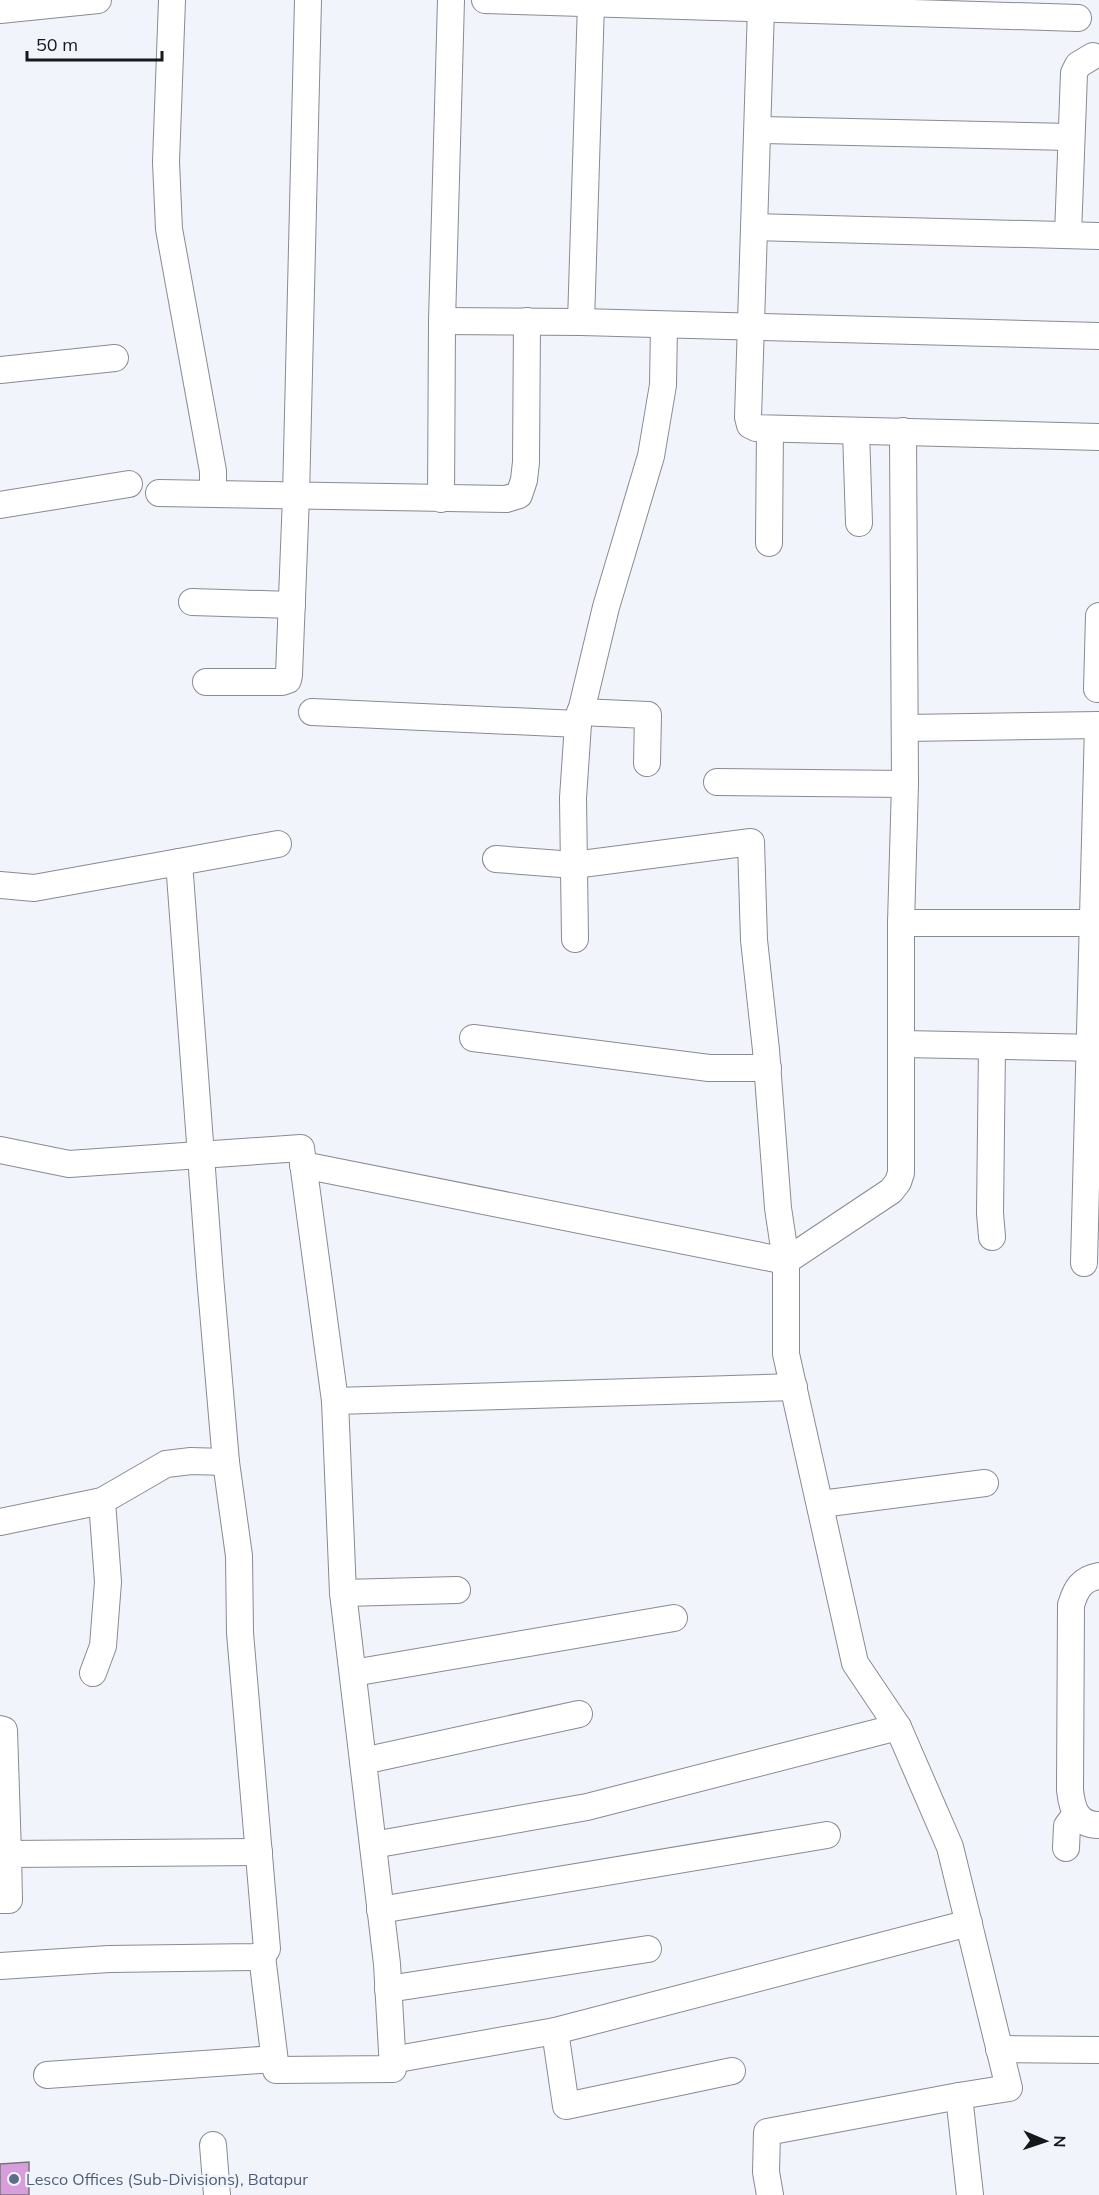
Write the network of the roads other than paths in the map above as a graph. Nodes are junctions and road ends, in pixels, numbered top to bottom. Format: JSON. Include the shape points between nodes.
{"nodes":[{"id":1,"x":98,"y":0,"type":"edge"},
{"id":2,"x":172,"y":0,"type":"edge"},
{"id":3,"x":308,"y":0,"type":"edge"},
{"id":4,"x":451,"y":0,"type":"edge"},
{"id":5,"x":485,"y":0,"type":"edge"},
{"id":6,"x":673,"y":2,"type":"edge"},
{"id":7,"x":591,"y":3,"type":"junction"},
{"id":8,"x":864,"y":6,"type":"edge"},
{"id":9,"x":761,"y":8,"type":"junction"},
{"id":10,"x":1077,"y":9,"type":"edge"},
{"id":11,"x":0,"y":10,"type":"edge"},
{"id":12,"x":1096,"y":60,"type":"edge"},
{"id":13,"x":758,"y":130,"type":"junction"},
{"id":14,"x":1070,"y":137,"type":"junction"},
{"id":15,"x":755,"y":227,"type":"junction"},
{"id":16,"x":1068,"y":235,"type":"junction"},
{"id":17,"x":1099,"y":236,"type":"edge"},
{"id":18,"x":442,"y":321,"type":"junction"},
{"id":19,"x":527,"y":321,"type":"junction"},
{"id":20,"x":581,"y":322,"type":"junction"},
{"id":21,"x":664,"y":325,"type":"junction"},
{"id":22,"x":751,"y":328,"type":"junction"},
{"id":23,"x":1099,"y":336,"type":"edge"},
{"id":24,"x":115,"y":358,"type":"dead end"},
{"id":25,"x":0,"y":370,"type":"edge"},
{"id":26,"x":770,"y":429,"type":"junction"},
{"id":27,"x":856,"y":431,"type":"junction"},
{"id":28,"x":903,"y":431,"type":"junction"},
{"id":29,"x":1099,"y":437,"type":"edge"},
{"id":30,"x":129,"y":484,"type":"dead end"},
{"id":31,"x":213,"y":493,"type":"junction"},
{"id":32,"x":159,"y":494,"type":"dead end"},
{"id":33,"x":296,"y":496,"type":"junction"},
{"id":34,"x":441,"y":499,"type":"junction"},
{"id":35,"x":0,"y":505,"type":"edge"},
{"id":36,"x":859,"y":523,"type":"dead end"},
{"id":37,"x":770,"y":543,"type":"dead end"},
{"id":38,"x":192,"y":602,"type":"dead end"},
{"id":39,"x":292,"y":605,"type":"junction"},
{"id":40,"x":1099,"y":616,"type":"edge"},
{"id":41,"x":206,"y":682,"type":"dead end"},
{"id":42,"x":1097,"y":689,"type":"dead end"},
{"id":43,"x":312,"y":712,"type":"dead end"},
{"id":44,"x":579,"y":718,"type":"junction"},
{"id":45,"x":1098,"y":725,"type":"edge"},
{"id":46,"x":905,"y":728,"type":"junction"},
{"id":47,"x":647,"y":763,"type":"dead end"},
{"id":48,"x":717,"y":782,"type":"dead end"},
{"id":49,"x":905,"y":784,"type":"junction"},
{"id":50,"x":278,"y":844,"type":"dead end"},
{"id":51,"x":496,"y":859,"type":"dead end"},
{"id":52,"x":179,"y":862,"type":"junction"},
{"id":53,"x":574,"y":865,"type":"junction"},
{"id":54,"x":0,"y":885,"type":"edge"},
{"id":55,"x":1092,"y":922,"type":"junction"},
{"id":56,"x":901,"y":923,"type":"junction"},
{"id":57,"x":575,"y":939,"type":"dead end"},
{"id":58,"x":473,"y":1038,"type":"dead end"},
{"id":59,"x":902,"y":1044,"type":"junction"},
{"id":60,"x":992,"y":1046,"type":"junction"},
{"id":61,"x":1094,"y":1048,"type":"edge"},
{"id":62,"x":768,"y":1068,"type":"junction"},
{"id":63,"x":0,"y":1149,"type":"edge"},
{"id":64,"x":202,"y":1155,"type":"junction"},
{"id":65,"x":303,"y":1165,"type":"junction"},
{"id":66,"x":992,"y":1237,"type":"dead end"},
{"id":67,"x":786,"y":1261,"type":"junction"},
{"id":68,"x":1084,"y":1263,"type":"dead end"},
{"id":69,"x":794,"y":1387,"type":"junction"},
{"id":70,"x":335,"y":1401,"type":"junction"},
{"id":71,"x":226,"y":1462,"type":"junction"},
{"id":72,"x":985,"y":1483,"type":"dead end"},
{"id":73,"x":102,"y":1501,"type":"junction"},
{"id":74,"x":821,"y":1504,"type":"junction"},
{"id":75,"x":0,"y":1522,"type":"edge"},
{"id":76,"x":1099,"y":1576,"type":"edge"},
{"id":77,"x":457,"y":1590,"type":"dead end"},
{"id":78,"x":343,"y":1593,"type":"junction"},
{"id":79,"x":674,"y":1618,"type":"dead end"},
{"id":80,"x":353,"y":1673,"type":"junction"},
{"id":81,"x":93,"y":1674,"type":"dead end"},
{"id":82,"x":579,"y":1714,"type":"dead end"},
{"id":83,"x":898,"y":1727,"type":"junction"},
{"id":84,"x":0,"y":1729,"type":"edge"},
{"id":85,"x":363,"y":1761,"type":"junction"},
{"id":86,"x":1076,"y":1814,"type":"junction"},
{"id":87,"x":1099,"y":1825,"type":"edge"},
{"id":88,"x":827,"y":1835,"type":"dead end"},
{"id":89,"x":373,"y":1845,"type":"junction"},
{"id":90,"x":1066,"y":1848,"type":"dead end"},
{"id":91,"x":259,"y":1852,"type":"junction"},
{"id":92,"x":8,"y":1854,"type":"junction"},
{"id":93,"x":0,"y":1900,"type":"edge"},
{"id":94,"x":380,"y":1911,"type":"junction"},
{"id":95,"x":969,"y":1923,"type":"junction"},
{"id":96,"x":648,"y":1949,"type":"dead end"},
{"id":97,"x":262,"y":1956,"type":"junction"},
{"id":98,"x":0,"y":1966,"type":"edge"},
{"id":99,"x":388,"y":1989,"type":"junction"},
{"id":100,"x":555,"y":2031,"type":"junction"},
{"id":101,"x":999,"y":2049,"type":"junction"},
{"id":102,"x":1099,"y":2050,"type":"edge"},
{"id":103,"x":274,"y":2059,"type":"junction"},
{"id":104,"x":392,"y":2060,"type":"junction"},
{"id":105,"x":732,"y":2071,"type":"dead end"},
{"id":106,"x":46,"y":2075,"type":"dead end"},
{"id":107,"x":959,"y":2096,"type":"junction"},
{"id":108,"x":213,"y":2145,"type":"dead end"},
{"id":109,"x":217,"y":2195,"type":"edge"},
{"id":110,"x":770,"y":2195,"type":"edge"},
{"id":111,"x":970,"y":2195,"type":"edge"}],
"edges":[{"from":1,"to":11,"type":"street"},
{"from":2,"to":31,"type":"street","via":[[166,162],[168,219],[213,471]]},
{"from":3,"to":33,"type":"street"},
{"from":4,"to":18,"type":"street"},
{"from":5,"to":7,"type":"street"},
{"from":6,"to":7,"type":"street"},
{"from":6,"to":9,"type":"street"},
{"from":7,"to":20,"type":"street"},
{"from":8,"to":9,"type":"street"},
{"from":8,"to":10,"type":"street"},
{"from":9,"to":13,"type":"street"},
{"from":10,"to":12,"type":"street","via":[[1083,38]]},
{"from":12,"to":14,"type":"street","via":[[1078,65],[1074,73]]},
{"from":13,"to":14,"type":"street"},
{"from":13,"to":15,"type":"street"},
{"from":14,"to":16,"type":"street"},
{"from":15,"to":16,"type":"street"},
{"from":15,"to":22,"type":"street"},
{"from":16,"to":17,"type":"street"},
{"from":18,"to":19,"type":"street"},
{"from":18,"to":34,"type":"street"},
{"from":19,"to":20,"type":"street"},
{"from":19,"to":34,"type":"street","via":[[526,462],[519,495],[506,499]]},
{"from":20,"to":21,"type":"street"},
{"from":21,"to":22,"type":"street"},
{"from":21,"to":44,"type":"street","via":[[663,385],[651,456],[606,607]]},
{"from":22,"to":23,"type":"street"},
{"from":22,"to":26,"type":"street","via":[[748,417],[750,425]]},
{"from":24,"to":25,"type":"street"},
{"from":26,"to":27,"type":"street"},
{"from":26,"to":37,"type":"street"},
{"from":27,"to":28,"type":"street"},
{"from":27,"to":36,"type":"street"},
{"from":28,"to":29,"type":"street"},
{"from":28,"to":46,"type":"street"},
{"from":30,"to":35,"type":"street"},
{"from":31,"to":32,"type":"street"},
{"from":31,"to":33,"type":"street"},
{"from":33,"to":34,"type":"street"},
{"from":33,"to":39,"type":"street"},
{"from":38,"to":39,"type":"street"},
{"from":39,"to":41,"type":"street","via":[[288,680]]},
{"from":40,"to":42,"type":"street"},
{"from":43,"to":44,"type":"street"},
{"from":44,"to":47,"type":"street","via":[[648,715]]},
{"from":44,"to":53,"type":"street","via":[[573,798]]},
{"from":45,"to":46,"type":"street"},
{"from":45,"to":55,"type":"street"},
{"from":46,"to":49,"type":"street"},
{"from":48,"to":49,"type":"street"},
{"from":49,"to":56,"type":"street"},
{"from":50,"to":52,"type":"street"},
{"from":51,"to":53,"type":"street"},
{"from":52,"to":54,"type":"street","via":[[34,888]]},
{"from":52,"to":64,"type":"street"},
{"from":53,"to":57,"type":"street"},
{"from":53,"to":62,"type":"street","via":[[751,842],[754,940]]},
{"from":55,"to":56,"type":"street"},
{"from":55,"to":61,"type":"street"},
{"from":56,"to":59,"type":"street"},
{"from":58,"to":62,"type":"street","via":[[709,1068]]},
{"from":59,"to":60,"type":"street"},
{"from":59,"to":67,"type":"street","via":[[898,1182],[891,1191]]},
{"from":60,"to":61,"type":"street"},
{"from":60,"to":66,"type":"street"},
{"from":61,"to":68,"type":"street"},
{"from":62,"to":67,"type":"street","via":[[778,1208]]},
{"from":63,"to":64,"type":"street","via":[[69,1164]]},
{"from":64,"to":65,"type":"street","via":[[301,1148]]},
{"from":64,"to":71,"type":"street"},
{"from":65,"to":67,"type":"street"},
{"from":65,"to":70,"type":"street"},
{"from":67,"to":69,"type":"street","via":[[786,1354]]},
{"from":69,"to":70,"type":"street"},
{"from":69,"to":74,"type":"street"},
{"from":70,"to":78,"type":"street"},
{"from":71,"to":73,"type":"street","via":[[166,1464]]},
{"from":71,"to":91,"type":"street","via":[[239,1556],[240,1634]]},
{"from":72,"to":74,"type":"street"},
{"from":73,"to":75,"type":"street"},
{"from":73,"to":81,"type":"street","via":[[108,1582],[103,1646]]},
{"from":74,"to":83,"type":"street","via":[[855,1663]]},
{"from":76,"to":86,"type":"street","via":[[1082,1582],[1071,1605],[1070,1790]]},
{"from":77,"to":78,"type":"street"},
{"from":78,"to":80,"type":"street"},
{"from":79,"to":80,"type":"street"},
{"from":80,"to":85,"type":"street"},
{"from":82,"to":85,"type":"street"},
{"from":83,"to":89,"type":"street","via":[[587,1807]]},
{"from":83,"to":95,"type":"street","via":[[950,1847]]},
{"from":84,"to":92,"type":"street","via":[[4,1730]]},
{"from":85,"to":89,"type":"street"},
{"from":86,"to":87,"type":"street","via":[[1080,1820]]},
{"from":86,"to":90,"type":"street","via":[[1067,1826]]},
{"from":88,"to":94,"type":"street"},
{"from":89,"to":94,"type":"street"},
{"from":91,"to":92,"type":"street"},
{"from":91,"to":97,"type":"street","via":[[267,1949]]},
{"from":92,"to":93,"type":"street","via":[[9,1900]]},
{"from":94,"to":99,"type":"street"},
{"from":95,"to":100,"type":"street"},
{"from":95,"to":101,"type":"street"},
{"from":96,"to":99,"type":"street"},
{"from":97,"to":98,"type":"street"},
{"from":97,"to":103,"type":"street"},
{"from":99,"to":104,"type":"street"},
{"from":100,"to":104,"type":"street"},
{"from":100,"to":105,"type":"street","via":[[566,2106]]},
{"from":101,"to":102,"type":"street"},
{"from":101,"to":107,"type":"street","via":[[1009,2088]]},
{"from":103,"to":104,"type":"street","via":[[276,2070],[393,2069]]},
{"from":103,"to":106,"type":"street"},
{"from":107,"to":110,"type":"street","via":[[767,2133]]},
{"from":107,"to":111,"type":"street"},
{"from":108,"to":109,"type":"street"}]}
